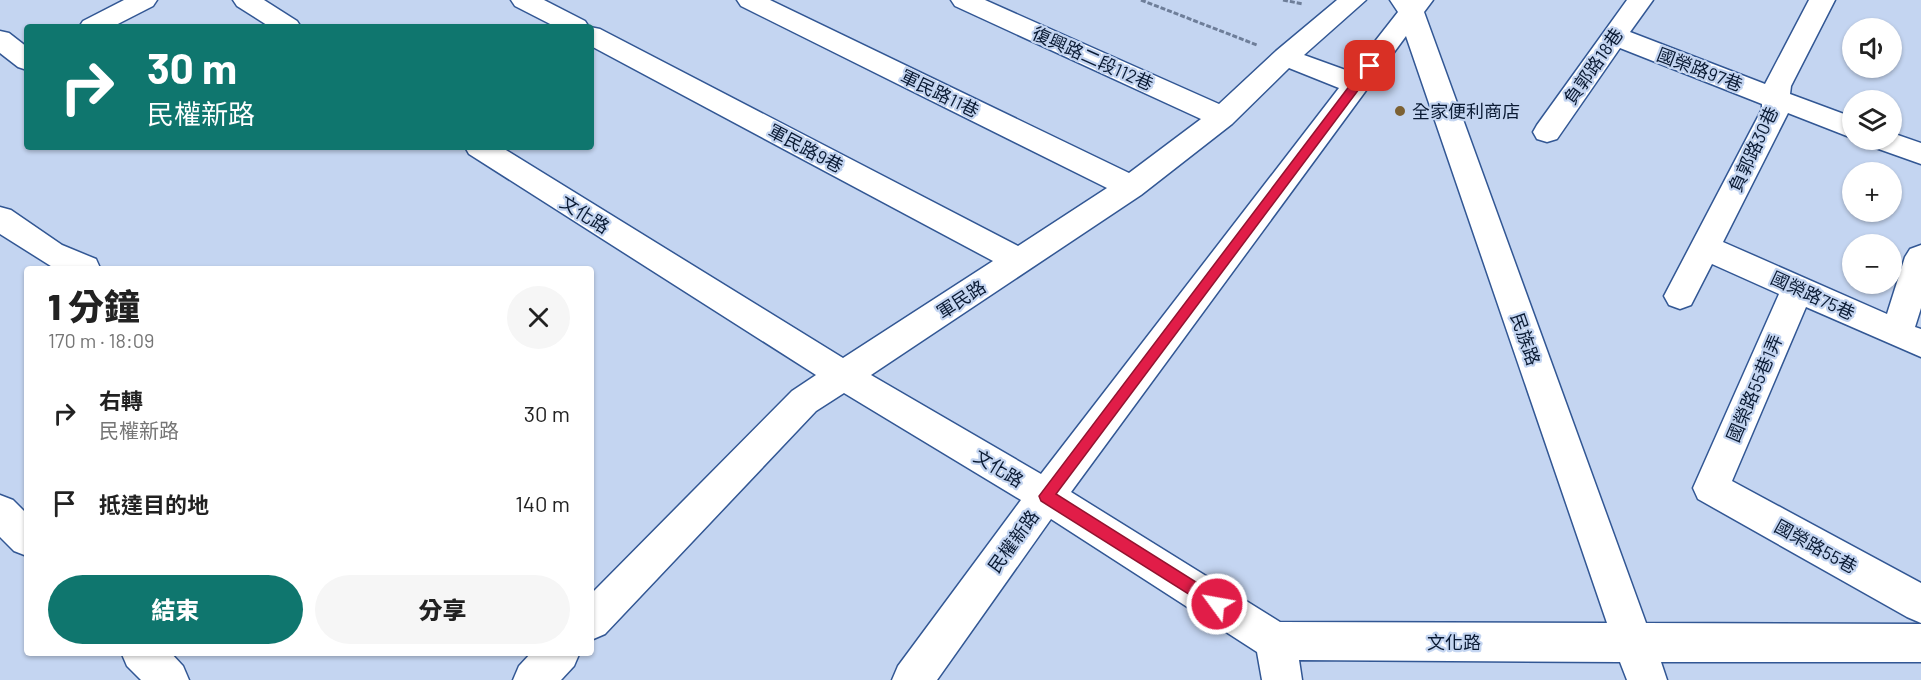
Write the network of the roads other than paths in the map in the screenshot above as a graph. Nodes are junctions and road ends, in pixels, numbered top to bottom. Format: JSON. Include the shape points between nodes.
{"nodes":[{"id":1,"x":144,"y":0,"type":"edge"},
{"id":2,"x":246,"y":0,"type":"edge"},
{"id":3,"x":524,"y":0,"type":"edge"},
{"id":4,"x":750,"y":0,"type":"edge"},
{"id":5,"x":964,"y":0,"type":"edge"},
{"id":6,"x":1353,"y":0,"type":"edge"},
{"id":7,"x":1640,"y":0,"type":"edge"},
{"id":8,"x":1822,"y":0,"type":"edge"},
{"id":9,"x":1407,"y":3,"type":"edge"},
{"id":10,"x":98,"y":24,"type":"edge"},
{"id":11,"x":283,"y":24,"type":"edge"},
{"id":12,"x":570,"y":24,"type":"edge"},
{"id":13,"x":1615,"y":36,"type":"junction"},
{"id":14,"x":594,"y":37,"type":"edge"},
{"id":15,"x":0,"y":39,"type":"edge"},
{"id":16,"x":1285,"y":57,"type":"junction"},
{"id":17,"x":24,"y":59,"type":"edge"},
{"id":18,"x":24,"y":63,"type":"edge"},
{"id":19,"x":0,"y":75,"type":"edge"},
{"id":20,"x":1356,"y":84,"type":"junction"},
{"id":21,"x":1776,"y":98,"type":"junction"},
{"id":22,"x":1222,"y":117,"type":"junction"},
{"id":23,"x":1842,"y":124,"type":"edge"},
{"id":24,"x":1547,"y":132,"type":"dead end"},
{"id":25,"x":1902,"y":147,"type":"edge"},
{"id":26,"x":484,"y":150,"type":"edge"},
{"id":27,"x":1921,"y":154,"type":"edge"},
{"id":28,"x":1131,"y":187,"type":"junction"},
{"id":29,"x":0,"y":218,"type":"edge"},
{"id":30,"x":1704,"y":247,"type":"junction"},
{"id":31,"x":1921,"y":257,"type":"edge"},
{"id":32,"x":1020,"y":261,"type":"junction"},
{"id":33,"x":79,"y":266,"type":"edge"},
{"id":34,"x":1798,"y":288,"type":"junction"},
{"id":35,"x":1680,"y":296,"type":"dead end"},
{"id":36,"x":1909,"y":338,"type":"edge"},
{"id":37,"x":843,"y":375,"type":"junction"},
{"id":38,"x":1711,"y":488,"type":"joint"},
{"id":39,"x":1046,"y":496,"type":"junction"},
{"id":40,"x":0,"y":512,"type":"edge"},
{"id":41,"x":24,"y":536,"type":"edge"},
{"id":42,"x":1921,"y":604,"type":"edge"},
{"id":43,"x":594,"y":618,"type":"edge"},
{"id":44,"x":1275,"y":641,"type":"junction"},
{"id":45,"x":1632,"y":643,"type":"junction"},
{"id":46,"x":1921,"y":643,"type":"edge"},
{"id":47,"x":145,"y":656,"type":"edge"},
{"id":48,"x":556,"y":656,"type":"edge"},
{"id":49,"x":169,"y":680,"type":"edge"},
{"id":50,"x":533,"y":680,"type":"edge"},
{"id":51,"x":912,"y":680,"type":"edge"},
{"id":52,"x":1282,"y":680,"type":"edge"},
{"id":53,"x":1647,"y":680,"type":"edge"}],
"edges":[{"from":1,"to":10,"type":"street"},
{"from":2,"to":11,"type":"street"},
{"from":3,"to":12,"type":"street"},
{"from":4,"to":28,"type":"street","name":"軍民路11巷"},
{"from":5,"to":22,"type":"street","name":"復興路二段112巷"},
{"from":6,"to":16,"type":"street","name":"軍民路"},
{"from":7,"to":13,"type":"street","name":"負郭路18巷"},
{"from":8,"to":21,"type":"street","name":"負郭路30巷","via":[[1778,86]]},
{"from":9,"to":20,"type":"street","name":"民權新路"},
{"from":9,"to":45,"type":"street","name":"民族路"},
{"from":13,"to":21,"type":"street","name":"國榮路97巷"},
{"from":13,"to":24,"type":"street","name":"負郭路18巷"},
{"from":14,"to":32,"type":"street","name":"軍民路9巷"},
{"from":15,"to":17,"type":"street"},
{"from":16,"to":20,"type":"street"},
{"from":16,"to":22,"type":"street","name":"軍民路"},
{"from":18,"to":19,"type":"street"},
{"from":20,"to":39,"type":"street","name":"民權新路"},
{"from":21,"to":23,"type":"street","name":"國榮路97巷"},
{"from":21,"to":30,"type":"street","name":"負郭路30巷","via":[[1776,109]]},
{"from":22,"to":28,"type":"street","name":"軍民路"},
{"from":25,"to":27,"type":"street"},
{"from":26,"to":37,"type":"street","name":"文化路"},
{"from":28,"to":32,"type":"street","name":"軍民路"},
{"from":29,"to":33,"type":"street"},
{"from":30,"to":34,"type":"street","name":"國榮路75巷"},
{"from":30,"to":35,"type":"street","name":"負郭路30巷"},
{"from":31,"to":36,"type":"street"},
{"from":32,"to":37,"type":"street","name":"軍民路"},
{"from":34,"to":36,"type":"street","name":"國榮路75巷"},
{"from":34,"to":38,"type":"street","name":"國榮路55巷1弄"},
{"from":37,"to":39,"type":"street","name":"文化路"},
{"from":37,"to":43,"type":"street","name":"軍民路","via":[[804,401]]},
{"from":38,"to":42,"type":"street","name":"國榮路55巷"},
{"from":39,"to":44,"type":"street","name":"文化路"},
{"from":39,"to":51,"type":"street","name":"民權新路"},
{"from":40,"to":41,"type":"street"},
{"from":44,"to":45,"type":"street","name":"文化路"},
{"from":44,"to":52,"type":"street"},
{"from":45,"to":46,"type":"street","name":"文化路"},
{"from":45,"to":53,"type":"street","name":"民族路"},
{"from":47,"to":49,"type":"street"},
{"from":48,"to":50,"type":"street"}]}
